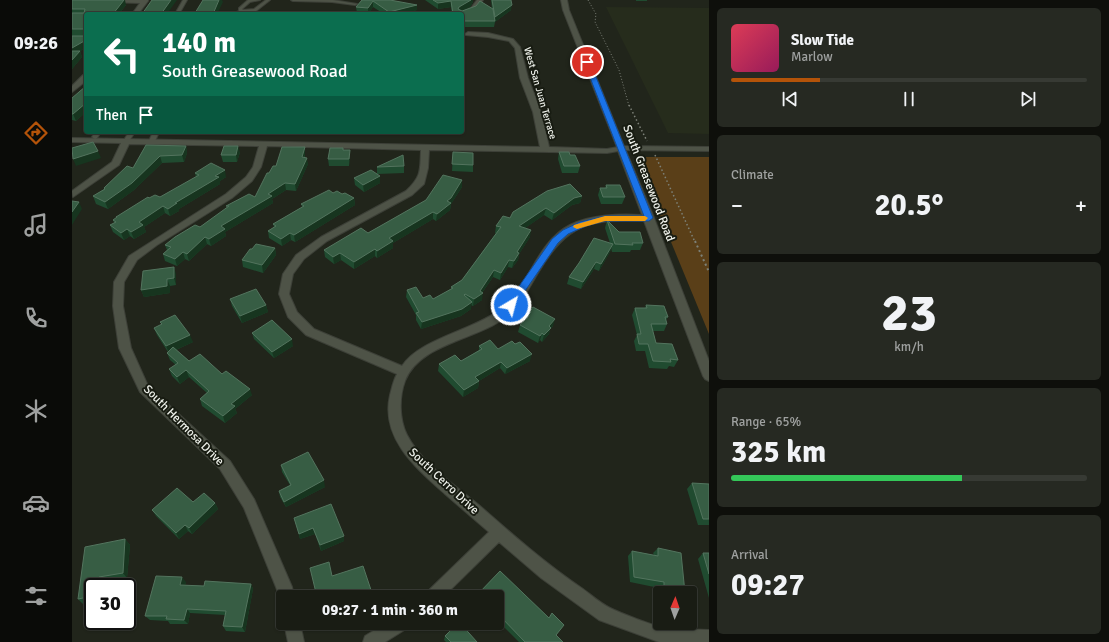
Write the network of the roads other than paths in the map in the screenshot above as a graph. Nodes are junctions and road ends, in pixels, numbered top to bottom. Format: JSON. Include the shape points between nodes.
{"nodes":[{"id":1,"x":106,"y":0,"type":"edge"},
{"id":2,"x":145,"y":0,"type":"edge"},
{"id":3,"x":186,"y":0,"type":"edge"},
{"id":4,"x":258,"y":0,"type":"edge"},
{"id":5,"x":268,"y":0,"type":"edge"},
{"id":6,"x":293,"y":0,"type":"edge"},
{"id":7,"x":480,"y":0,"type":"edge"},
{"id":8,"x":564,"y":0,"type":"edge"},
{"id":9,"x":354,"y":4,"type":"dead end"},
{"id":10,"x":242,"y":10,"type":"junction"},
{"id":11,"x":136,"y":12,"type":"edge"},
{"id":12,"x":178,"y":12,"type":"edge"},
{"id":13,"x":238,"y":12,"type":"edge"},
{"id":14,"x":464,"y":13,"type":"edge"},
{"id":15,"x":468,"y":34,"type":"dead end"},
{"id":16,"x":84,"y":79,"type":"edge"},
{"id":17,"x":72,"y":90,"type":"edge"},
{"id":18,"x":72,"y":132,"type":"edge"},
{"id":19,"x":84,"y":133,"type":"edge"},
{"id":20,"x":97,"y":134,"type":"edge"},
{"id":21,"x":130,"y":134,"type":"edge"},
{"id":22,"x":155,"y":134,"type":"edge"},
{"id":23,"x":72,"y":140,"type":"edge"},
{"id":24,"x":126,"y":140,"type":"junction"},
{"id":25,"x":152,"y":141,"type":"junction"},
{"id":26,"x":264,"y":144,"type":"junction"},
{"id":27,"x":425,"y":147,"type":"junction"},
{"id":28,"x":621,"y":148,"type":"junction"},
{"id":29,"x":545,"y":149,"type":"junction"},
{"id":30,"x":709,"y":149,"type":"edge"},
{"id":31,"x":73,"y":194,"type":"dead end"},
{"id":32,"x":649,"y":218,"type":"junction"},
{"id":33,"x":403,"y":372,"type":"junction"},
{"id":34,"x":709,"y":376,"type":"edge"},
{"id":35,"x":499,"y":532,"type":"junction"},
{"id":36,"x":285,"y":590,"type":"edge"},
{"id":37,"x":439,"y":590,"type":"edge"},
{"id":38,"x":293,"y":630,"type":"edge"},
{"id":39,"x":389,"y":630,"type":"edge"},
{"id":40,"x":709,"y":638,"type":"edge"},
{"id":41,"x":296,"y":642,"type":"edge"},
{"id":42,"x":371,"y":642,"type":"edge"}],
"edges":[{"from":1,"to":2,"type":"street"},
{"from":2,"to":11,"type":"street"},
{"from":3,"to":12,"type":"lane"},
{"from":4,"to":10,"type":"lane","via":[[250,1],[241,8]]},
{"from":5,"to":10,"type":"lane","via":[[255,10]]},
{"from":6,"to":9,"type":"lane"},
{"from":7,"to":14,"type":"street","via":[[473,10]]},
{"from":8,"to":28,"type":"street","name":"South Greasewood Road"},
{"from":10,"to":13,"type":"lane"},
{"from":15,"to":29,"type":"street","name":"West San Juan Terrace","via":[[511,40],[518,48]]},
{"from":16,"to":17,"type":"street"},
{"from":18,"to":19,"type":"street","name":"West San Juan Terrace"},
{"from":20,"to":24,"type":"street","name":"West San Juan Terrace"},
{"from":21,"to":24,"type":"lane"},
{"from":22,"to":25,"type":"lane"},
{"from":23,"to":24,"type":"street","name":"West San Juan Terrace"},
{"from":24,"to":25,"type":"street","name":"West San Juan Terrace"},
{"from":24,"to":31,"type":"street","via":[[116,163]]},
{"from":25,"to":26,"type":"street","name":"West San Juan Terrace"},
{"from":26,"to":27,"type":"street","name":"West San Juan Terrace"},
{"from":26,"to":36,"type":"street","name":"South Hermosa Drive","via":[[257,167],[249,179],[229,196],[133,258],[119,282],[118,306],[125,348],[144,389],[225,465],[249,504]]},
{"from":27,"to":29,"type":"street","name":"West San Juan Terrace"},
{"from":27,"to":33,"type":"street","via":[[421,182],[409,193],[324,239],[300,257],[288,274],[284,294],[292,314],[310,332]]},
{"from":28,"to":29,"type":"street","name":"West San Juan Terrace","via":[[607,151]]},
{"from":28,"to":30,"type":"street","name":"West San Juan Terrace"},
{"from":28,"to":32,"type":"street","name":"South Greasewood Road"},
{"from":32,"to":33,"type":"street","name":"South Cerro Drive","via":[[605,218],[565,232],[555,241],[506,311],[485,325],[424,352],[408,364]]},
{"from":32,"to":34,"type":"street","name":"South Greasewood Road"},
{"from":33,"to":35,"type":"street","name":"South Cerro Drive","via":[[396,387],[394,410],[396,427],[408,448],[422,465]]},
{"from":35,"to":37,"type":"street"},
{"from":35,"to":40,"type":"street","name":"South Cerro Drive","via":[[546,573],[605,614],[664,636]]},
{"from":38,"to":41,"type":"street"},
{"from":39,"to":42,"type":"street"}]}
